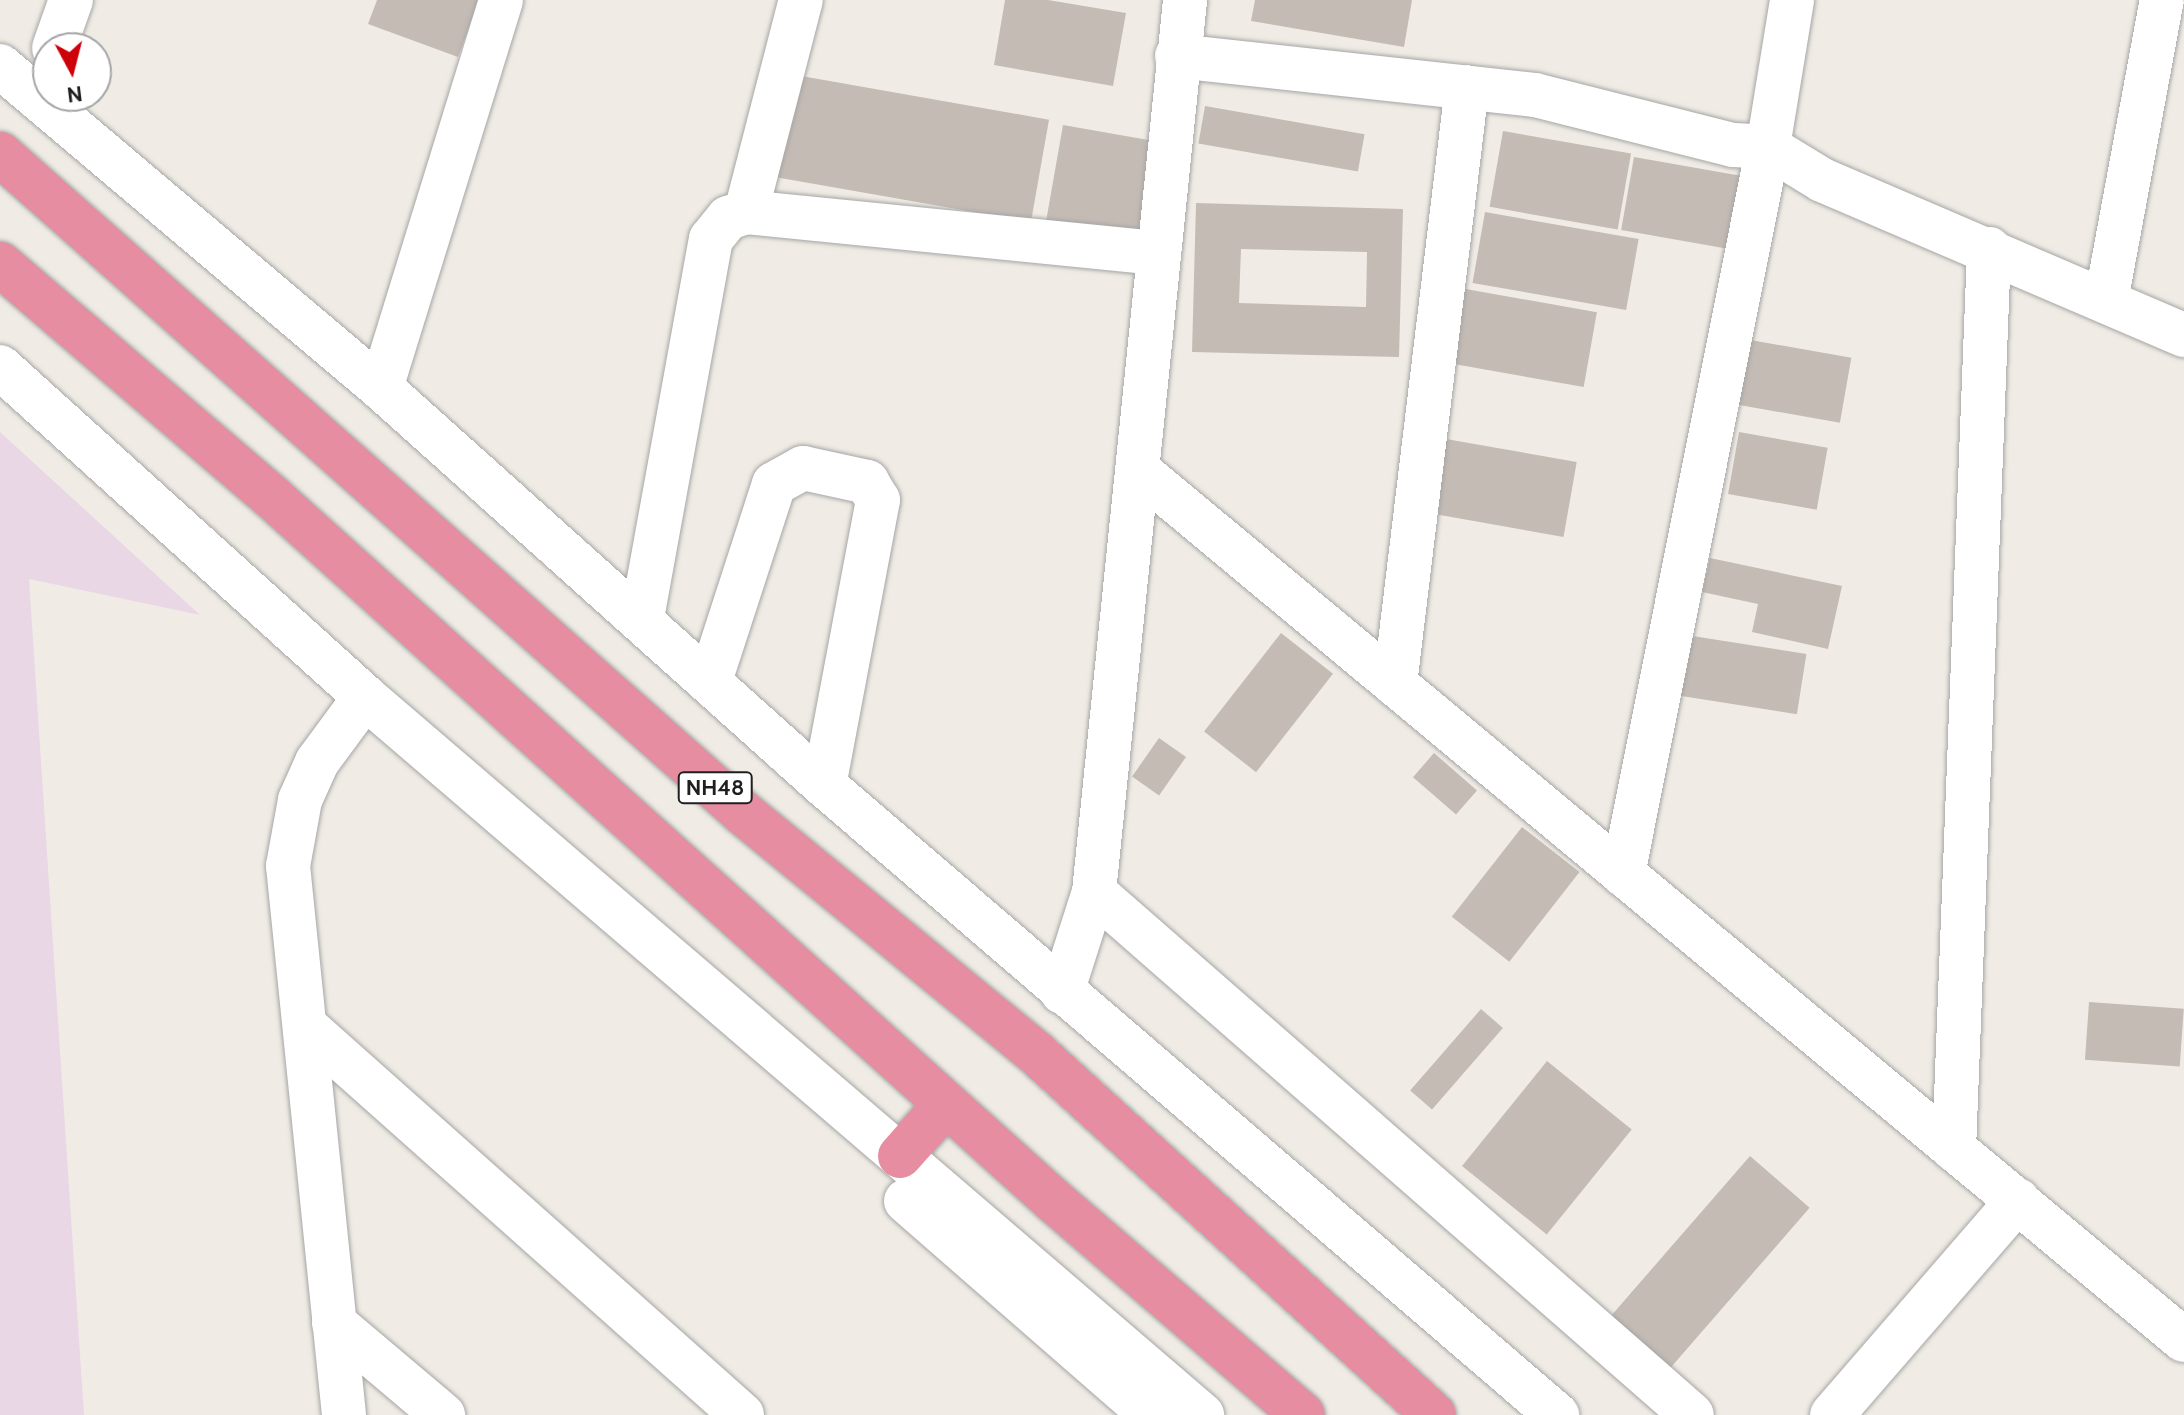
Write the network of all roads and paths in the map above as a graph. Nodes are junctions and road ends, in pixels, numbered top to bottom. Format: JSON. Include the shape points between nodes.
{"nodes":[{"id":1,"x":71,"y":0,"type":"edge"},
{"id":2,"x":501,"y":0,"type":"edge"},
{"id":3,"x":801,"y":0,"type":"edge"},
{"id":4,"x":1185,"y":0,"type":"edge"},
{"id":5,"x":1792,"y":0,"type":"edge"},
{"id":6,"x":2162,"y":0,"type":"edge"},
{"id":7,"x":60,"y":32,"type":"edge"},
{"id":8,"x":1177,"y":56,"type":"junction"},
{"id":9,"x":0,"y":66,"type":"edge"},
{"id":10,"x":32,"y":77,"type":"edge"},
{"id":11,"x":1467,"y":87,"type":"junction"},
{"id":12,"x":76,"y":112,"type":"edge"},
{"id":13,"x":1768,"y":147,"type":"junction"},
{"id":14,"x":0,"y":154,"type":"edge"},
{"id":15,"x":746,"y":212,"type":"junction"},
{"id":16,"x":1989,"y":249,"type":"junction"},
{"id":17,"x":1159,"y":253,"type":"junction"},
{"id":18,"x":0,"y":264,"type":"edge"},
{"id":19,"x":2106,"y":301,"type":"junction"},
{"id":20,"x":2184,"y":335,"type":"edge"},
{"id":21,"x":0,"y":367,"type":"edge"},
{"id":22,"x":381,"y":388,"type":"junction"},
{"id":23,"x":1139,"y":471,"type":"junction"},
{"id":24,"x":642,"y":618,"type":"junction"},
{"id":25,"x":710,"y":681,"type":"junction"},
{"id":26,"x":1395,"y":684,"type":"junction"},
{"id":27,"x":365,"y":697,"type":"junction"},
{"id":28,"x":408,"y":767,"type":"dead end"},
{"id":29,"x":824,"y":785,"type":"junction"},
{"id":30,"x":1623,"y":874,"type":"junction"},
{"id":31,"x":1094,"y":892,"type":"junction"},
{"id":32,"x":1062,"y":992,"type":"junction"},
{"id":33,"x":305,"y":1026,"type":"junction"},
{"id":34,"x":946,"y":1104,"type":"junction"},
{"id":35,"x":1954,"y":1149,"type":"junction"},
{"id":36,"x":900,"y":1156,"type":"junction"},
{"id":37,"x":2018,"y":1200,"type":"junction"},
{"id":38,"x":334,"y":1323,"type":"junction"},
{"id":39,"x":2184,"y":1340,"type":"edge"},
{"id":40,"x":344,"y":1415,"type":"edge"},
{"id":41,"x":443,"y":1415,"type":"edge"},
{"id":42,"x":742,"y":1415,"type":"edge"},
{"id":43,"x":1151,"y":1415,"type":"edge"},
{"id":44,"x":1202,"y":1415,"type":"edge"},
{"id":45,"x":1303,"y":1415,"type":"edge"},
{"id":46,"x":1434,"y":1415,"type":"edge"},
{"id":47,"x":1557,"y":1415,"type":"edge"},
{"id":48,"x":1692,"y":1415,"type":"edge"},
{"id":49,"x":1832,"y":1415,"type":"edge"}],
"edges":[{"from":1,"to":7,"type":"street"},
{"from":2,"to":22,"type":"street"},
{"from":3,"to":15,"type":"street"},
{"from":4,"to":8,"type":"street"},
{"from":5,"to":13,"type":"street"},
{"from":6,"to":19,"type":"street"},
{"from":8,"to":11,"type":"street"},
{"from":8,"to":17,"type":"street"},
{"from":9,"to":10,"type":"street"},
{"from":11,"to":13,"type":"street","via":[[1535,95],[1733,145]]},
{"from":11,"to":26,"type":"street"},
{"from":12,"to":22,"type":"street"},
{"from":13,"to":16,"type":"street","via":[[1822,180]]},
{"from":13,"to":30,"type":"street"},
{"from":14,"to":46,"type":"highway","number":"NH48","via":[[743,813],[1035,1052]]},
{"from":15,"to":17,"type":"street"},
{"from":15,"to":24,"type":"street","via":[[728,218],[711,239]]},
{"from":16,"to":19,"type":"street"},
{"from":16,"to":35,"type":"street"},
{"from":17,"to":23,"type":"street"},
{"from":18,"to":34,"type":"highway","via":[[273,498]]},
{"from":19,"to":20,"type":"street"},
{"from":21,"to":27,"type":"street"},
{"from":22,"to":24,"type":"street"},
{"from":23,"to":26,"type":"street"},
{"from":23,"to":31,"type":"street"},
{"from":24,"to":25,"type":"street"},
{"from":25,"to":29,"type":"street"},
{"from":25,"to":29,"type":"street","via":[[774,484],[803,468],[867,482],[878,500]]},
{"from":26,"to":30,"type":"street"},
{"from":27,"to":33,"type":"street","via":[[317,762],[300,800],[288,866]]},
{"from":27,"to":36,"type":"street"},
{"from":28,"to":43,"type":"street"},
{"from":29,"to":32,"type":"street"},
{"from":30,"to":35,"type":"street"},
{"from":31,"to":32,"type":"street"},
{"from":31,"to":48,"type":"street"},
{"from":32,"to":47,"type":"street"},
{"from":33,"to":38,"type":"street"},
{"from":33,"to":42,"type":"street"},
{"from":34,"to":36,"type":"highway"},
{"from":34,"to":45,"type":"highway"},
{"from":35,"to":37,"type":"street"},
{"from":36,"to":44,"type":"street"},
{"from":37,"to":39,"type":"street"},
{"from":37,"to":49,"type":"street"},
{"from":38,"to":40,"type":"street"},
{"from":38,"to":41,"type":"street"}]}
